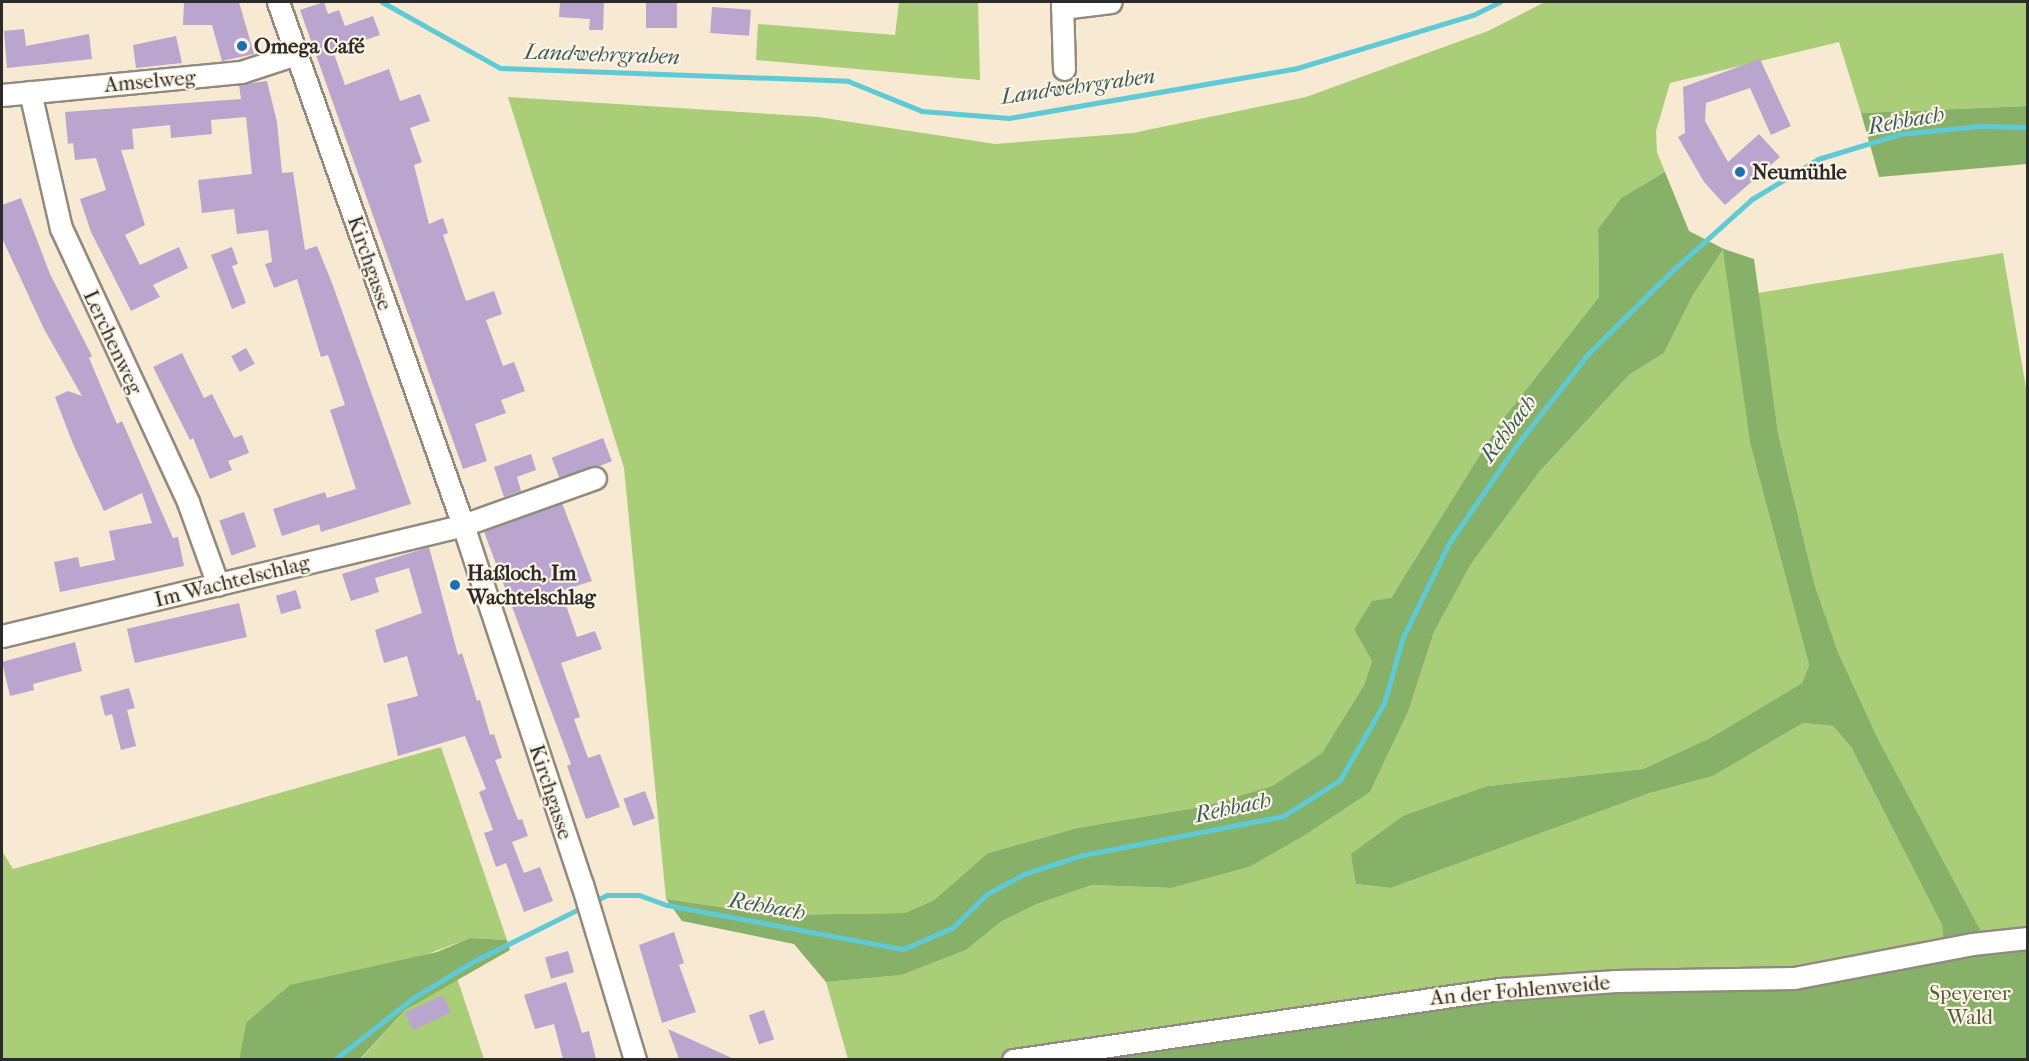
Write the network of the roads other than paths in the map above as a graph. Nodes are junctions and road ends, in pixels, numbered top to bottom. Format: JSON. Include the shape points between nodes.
{"nodes":[{"id":1,"x":278,"y":2,"type":"edge"},
{"id":2,"x":1111,"y":2,"type":"edge"},
{"id":3,"x":1062,"y":5,"type":"edge"},
{"id":4,"x":296,"y":54,"type":"junction"},
{"id":5,"x":1064,"y":69,"type":"dead end"},
{"id":6,"x":30,"y":92,"type":"junction"},
{"id":7,"x":2,"y":95,"type":"edge"},
{"id":8,"x":595,"y":478,"type":"dead end"},
{"id":9,"x":463,"y":525,"type":"junction"},
{"id":10,"x":218,"y":585,"type":"junction"},
{"id":11,"x":2,"y":636,"type":"edge"},
{"id":12,"x":2028,"y":938,"type":"edge"},
{"id":13,"x":635,"y":1059,"type":"edge"},
{"id":14,"x":1013,"y":1059,"type":"edge"}],
"edges":[{"from":1,"to":4,"type":"street","name":"Kirchgasse"},
{"from":2,"to":3,"type":"street"},
{"from":3,"to":5,"type":"street"},
{"from":4,"to":6,"type":"street","name":"Amselweg","via":[[241,72]]},
{"from":4,"to":9,"type":"street","name":"Kirchgasse"},
{"from":6,"to":7,"type":"street","name":"Amselweg"},
{"from":6,"to":10,"type":"street","name":"Lerchenweg","via":[[61,228],[188,502]]},
{"from":8,"to":9,"type":"street"},
{"from":9,"to":10,"type":"street","name":"Im Wachtelschlag"},
{"from":9,"to":13,"type":"street","name":"Kirchgasse","via":[[582,884]]},
{"from":10,"to":11,"type":"street","name":"Im Wachtelschlag"},
{"from":12,"to":14,"type":"street","name":"An der Fohlenweide","via":[[1972,944],[1794,978],[1616,981],[1502,989]]}]}
